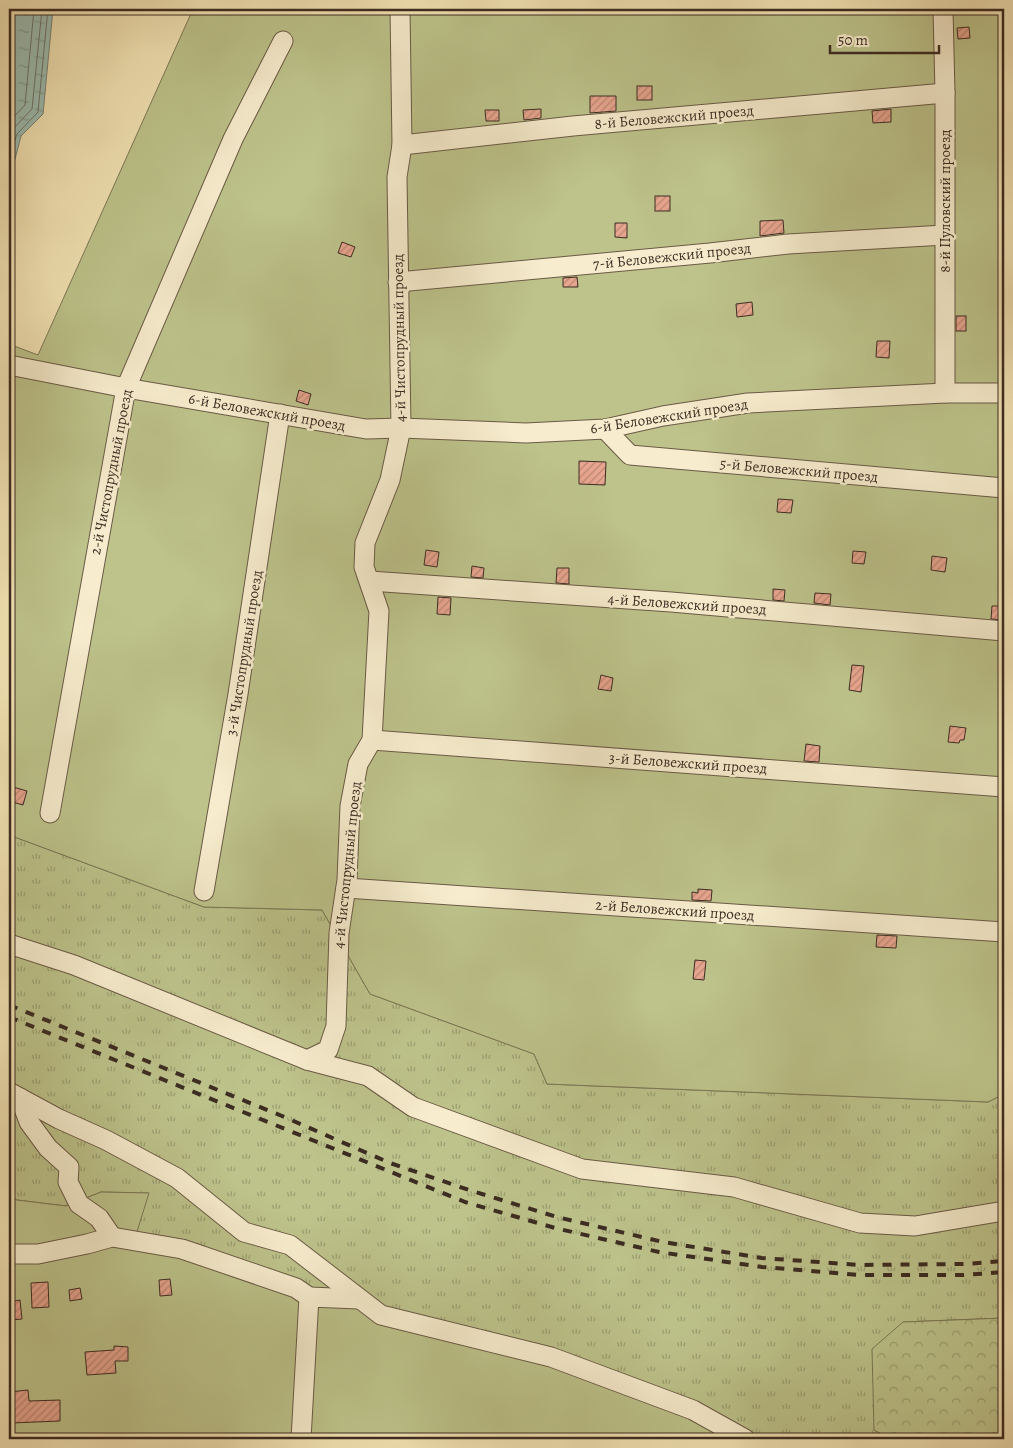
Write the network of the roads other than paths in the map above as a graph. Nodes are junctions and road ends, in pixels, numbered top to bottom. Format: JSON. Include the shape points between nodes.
{"nodes":[{"id":1,"x":400,"y":9,"type":"edge"},
{"id":2,"x":943,"y":9,"type":"edge"},
{"id":3,"x":283,"y":41,"type":"dead end"},
{"id":4,"x":945,"y":93,"type":"junction"},
{"id":5,"x":402,"y":145,"type":"junction"},
{"id":6,"x":945,"y":235,"type":"junction"},
{"id":7,"x":398,"y":282,"type":"junction"},
{"id":8,"x":9,"y":365,"type":"edge"},
{"id":9,"x":126,"y":388,"type":"junction"},
{"id":10,"x":945,"y":393,"type":"junction"},
{"id":11,"x":1004,"y":393,"type":"edge"},
{"id":12,"x":280,"y":414,"type":"junction"},
{"id":13,"x":401,"y":428,"type":"junction"},
{"id":14,"x":605,"y":429,"type":"junction"},
{"id":15,"x":1004,"y":488,"type":"edge"},
{"id":16,"x":370,"y":582,"type":"junction"},
{"id":17,"x":1004,"y":631,"type":"edge"},
{"id":18,"x":372,"y":740,"type":"junction"},
{"id":19,"x":1004,"y":787,"type":"edge"},
{"id":20,"x":50,"y":813,"type":"dead end"},
{"id":21,"x":346,"y":888,"type":"junction"},
{"id":22,"x":204,"y":892,"type":"dead end"},
{"id":23,"x":1004,"y":932,"type":"edge"},
{"id":24,"x":9,"y":944,"type":"edge"},
{"id":25,"x":307,"y":1060,"type":"junction"},
{"id":26,"x":14,"y":1095,"type":"edge"},
{"id":27,"x":1004,"y":1211,"type":"edge"},
{"id":28,"x":112,"y":1237,"type":"junction"},
{"id":29,"x":9,"y":1254,"type":"edge"},
{"id":30,"x":310,"y":1297,"type":"junction"},
{"id":31,"x":359,"y":1299,"type":"junction"},
{"id":32,"x":301,"y":1439,"type":"edge"},
{"id":33,"x":745,"y":1439,"type":"edge"}],
"edges":[{"from":1,"to":5,"type":"lane","name":"4-й Чистопрудный проезд"},
{"from":2,"to":4,"type":"lane","name":"8-й Пуловский проезд"},
{"from":3,"to":9,"type":"lane","name":"2-й Чистопрудный проезд","via":[[233,139]]},
{"from":4,"to":5,"type":"lane","name":"8-й Беловежский проезд","via":[[573,126]]},
{"from":4,"to":6,"type":"lane","name":"8-й Пуловский проезд"},
{"from":5,"to":7,"type":"lane","name":"4-й Чистопрудный проезд","via":[[397,177]]},
{"from":6,"to":7,"type":"lane","name":"7-й Беловежский проезд","via":[[788,244]]},
{"from":6,"to":10,"type":"lane","name":"8-й Пуловский проезд"},
{"from":7,"to":13,"type":"lane","name":"4-й Чистопрудный проезд"},
{"from":8,"to":9,"type":"lane","name":"6-й Беловежский проезд"},
{"from":9,"to":12,"type":"lane","name":"6-й Беловежский проезд"},
{"from":9,"to":20,"type":"lane","name":"2-й Чистопрудный проезд"},
{"from":10,"to":11,"type":"lane","name":"6-й Беловежский проезд"},
{"from":10,"to":14,"type":"lane","name":"6-й Беловежский проезд","via":[[748,403]]},
{"from":12,"to":13,"type":"lane","name":"6-й Беловежский проезд","via":[[366,429]]},
{"from":12,"to":22,"type":"lane","name":"3-й Чистопрудный проезд"},
{"from":13,"to":14,"type":"lane","name":"6-й Беловежский проезд","via":[[526,434]]},
{"from":13,"to":16,"type":"lane","name":"4-й Чистопрудный проезд","via":[[390,480],[365,543],[364,567]]},
{"from":14,"to":15,"type":"lane","name":"5-й Беловежский проезд","via":[[630,455]]},
{"from":16,"to":17,"type":"lane","name":"4-й Беловежский проезд","via":[[670,602]]},
{"from":16,"to":18,"type":"lane","name":"4-й Чистопрудный проезд","via":[[379,611]]},
{"from":18,"to":19,"type":"lane","name":"3-й Беловежский проезд"},
{"from":18,"to":21,"type":"lane","name":"4-й Чистопрудный проезд","via":[[358,764],[350,806]]},
{"from":21,"to":23,"type":"lane","name":"2-й Беловежский проезд"},
{"from":21,"to":25,"type":"lane","name":"4-й Чистопрудный проезд","via":[[338,933],[336,1026],[328,1050]]},
{"from":24,"to":25,"type":"lane","via":[[74,965]]},
{"from":25,"to":27,"type":"lane","via":[[368,1076],[413,1107],[582,1169],[734,1187],[860,1223],[916,1226]]},
{"from":26,"to":28,"type":"lane","via":[[48,1148],[69,1167],[68,1182],[80,1204],[99,1218]]},
{"from":26,"to":31,"type":"lane","via":[[177,1178],[244,1232],[290,1245]]},
{"from":28,"to":29,"type":"lane","via":[[38,1254]]},
{"from":28,"to":30,"type":"lane","via":[[182,1249],[296,1288]]},
{"from":30,"to":31,"type":"lane"},
{"from":30,"to":32,"type":"lane"},
{"from":31,"to":33,"type":"lane","via":[[380,1315],[551,1357],[693,1410]]}]}
